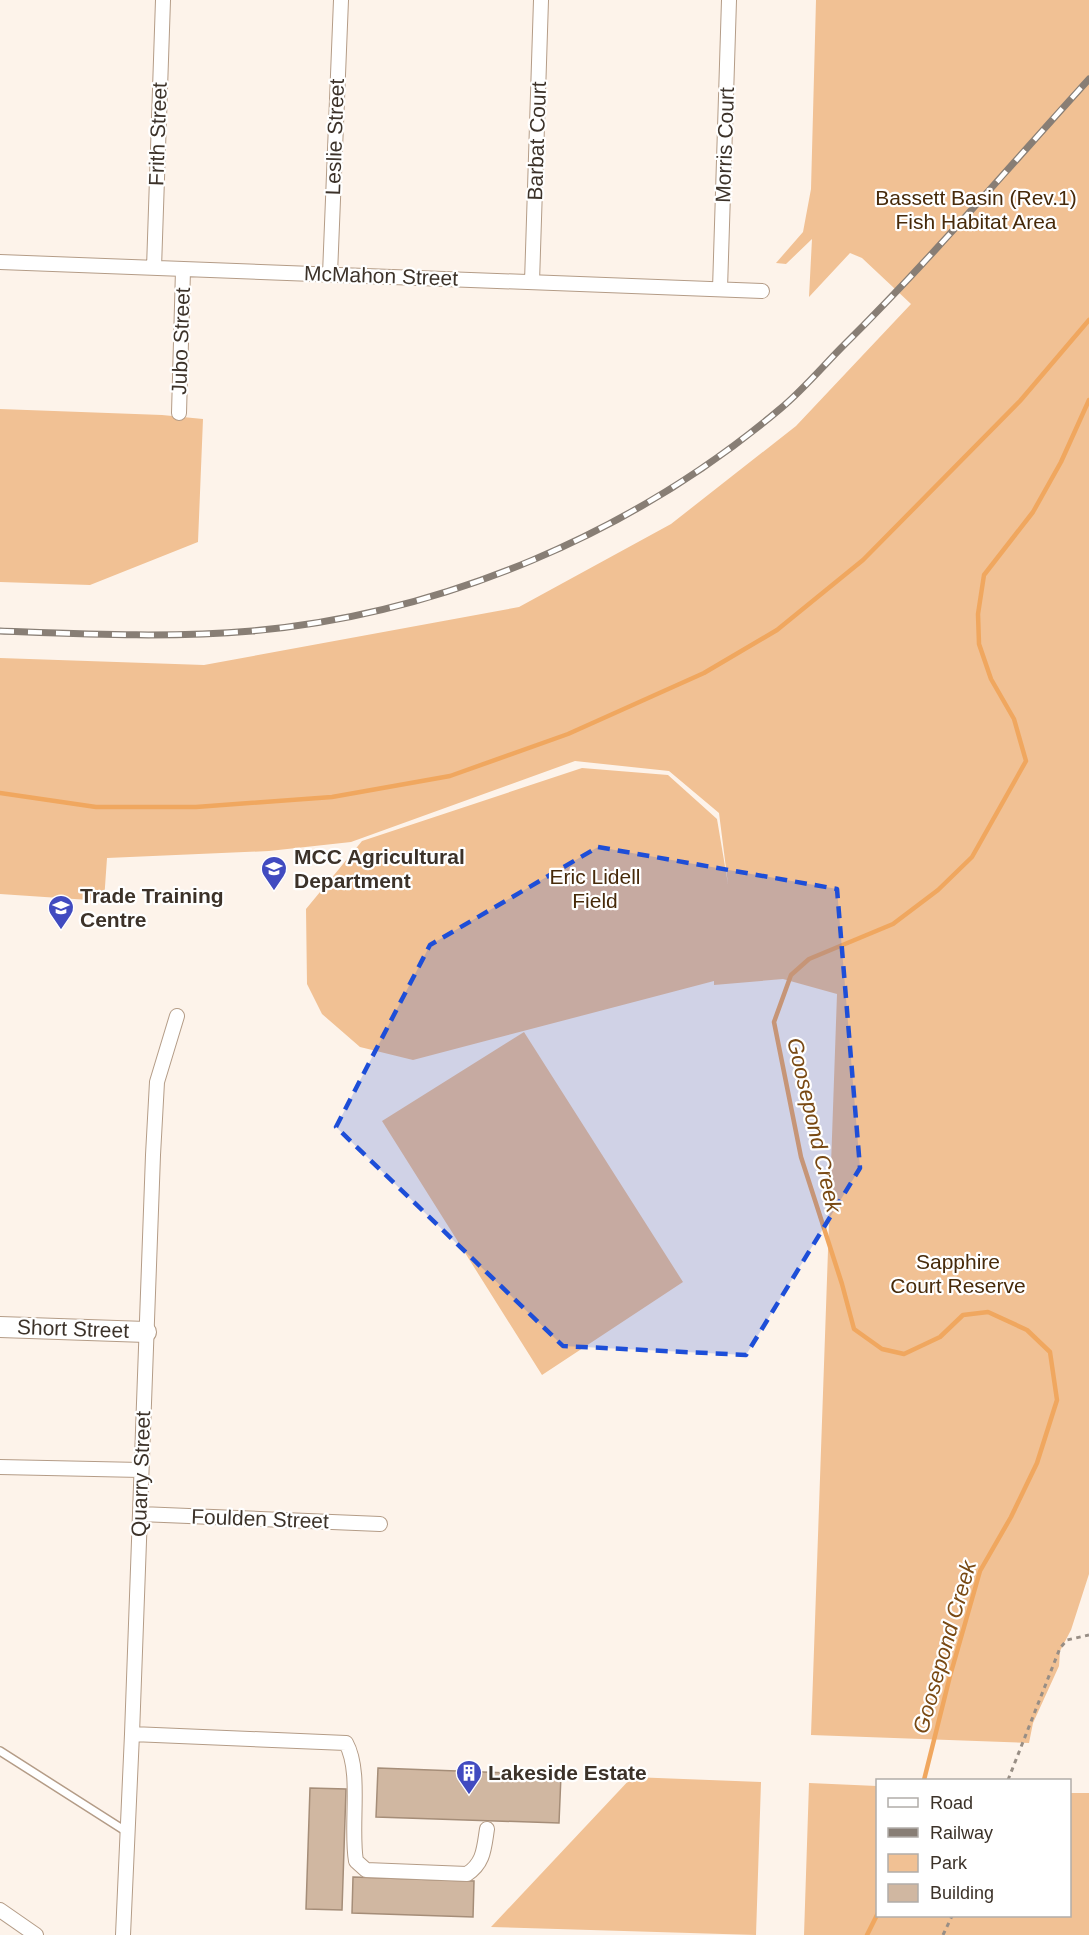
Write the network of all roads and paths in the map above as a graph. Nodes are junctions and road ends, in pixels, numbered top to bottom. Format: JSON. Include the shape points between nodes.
{"nodes":[{"id":1,"x":163,"y":0,"type":"edge"},
{"id":2,"x":341,"y":0,"type":"edge"},
{"id":3,"x":541,"y":0,"type":"edge"},
{"id":4,"x":729,"y":0,"type":"edge"},
{"id":5,"x":0,"y":262,"type":"edge"},
{"id":6,"x":154,"y":268,"type":"junction"},
{"id":7,"x":183,"y":270,"type":"junction"},
{"id":8,"x":330,"y":274,"type":"junction"},
{"id":9,"x":532,"y":282,"type":"junction"},
{"id":10,"x":720,"y":289,"type":"junction"},
{"id":11,"x":762,"y":291,"type":"dead end"},
{"id":12,"x":179,"y":413,"type":"dead end"},
{"id":13,"x":177,"y":1016,"type":"dead end"},
{"id":14,"x":0,"y":1327,"type":"edge"},
{"id":15,"x":146,"y":1332,"type":"junction"},
{"id":16,"x":0,"y":1467,"type":"edge"},
{"id":17,"x":141,"y":1470,"type":"junction"},
{"id":18,"x":140,"y":1514,"type":"junction"},
{"id":19,"x":380,"y":1524,"type":"dead end"},
{"id":20,"x":1089,"y":1635,"type":"edge"},
{"id":21,"x":132,"y":1734,"type":"junction"},
{"id":22,"x":0,"y":1751,"type":"edge"},
{"id":23,"x":1008,"y":1779,"type":"edge"},
{"id":24,"x":487,"y":1829,"type":"dead end"},
{"id":25,"x":128,"y":1833,"type":"junction"},
{"id":26,"x":0,"y":1910,"type":"edge"},
{"id":27,"x":952,"y":1917,"type":"edge"},
{"id":28,"x":36,"y":1935,"type":"edge"},
{"id":29,"x":123,"y":1935,"type":"edge"},
{"id":30,"x":943,"y":1935,"type":"edge"}],
"edges":[{"from":1,"to":6,"type":"street","name":"Frith Street"},
{"from":2,"to":8,"type":"street","name":"Leslie Street"},
{"from":3,"to":9,"type":"street","name":"Barbat Court"},
{"from":4,"to":10,"type":"street","name":"Morris Court"},
{"from":5,"to":6,"type":"street","name":"McMahon Street"},
{"from":6,"to":7,"type":"street","name":"McMahon Street"},
{"from":7,"to":8,"type":"street","name":"McMahon Street"},
{"from":7,"to":12,"type":"street","name":"Jubo Street"},
{"from":8,"to":9,"type":"street","name":"McMahon Street"},
{"from":9,"to":10,"type":"street","name":"McMahon Street"},
{"from":10,"to":11,"type":"street","name":"McMahon Street"},
{"from":13,"to":15,"type":"street","name":"Quarry Street","via":[[157,1082]]},
{"from":14,"to":15,"type":"street","name":"Short Street"},
{"from":15,"to":17,"type":"street","name":"Quarry Street"},
{"from":16,"to":17,"type":"street"},
{"from":17,"to":18,"type":"street","name":"Quarry Street"},
{"from":18,"to":19,"type":"street","name":"Foulden Street"},
{"from":18,"to":21,"type":"street","name":"Quarry Street"},
{"from":20,"to":23,"type":"path","via":[[1067,1641],[1060,1648]]},
{"from":21,"to":24,"type":"street","via":[[346,1743],[354,1766],[352,1843],[356,1861],[366,1869],[466,1874],[477,1868]]},
{"from":21,"to":25,"type":"street","name":"Quarry Street"},
{"from":22,"to":25,"type":"lane"},
{"from":25,"to":29,"type":"street","name":"Quarry Street"},
{"from":26,"to":28,"type":"street"},
{"from":27,"to":30,"type":"path"}]}
